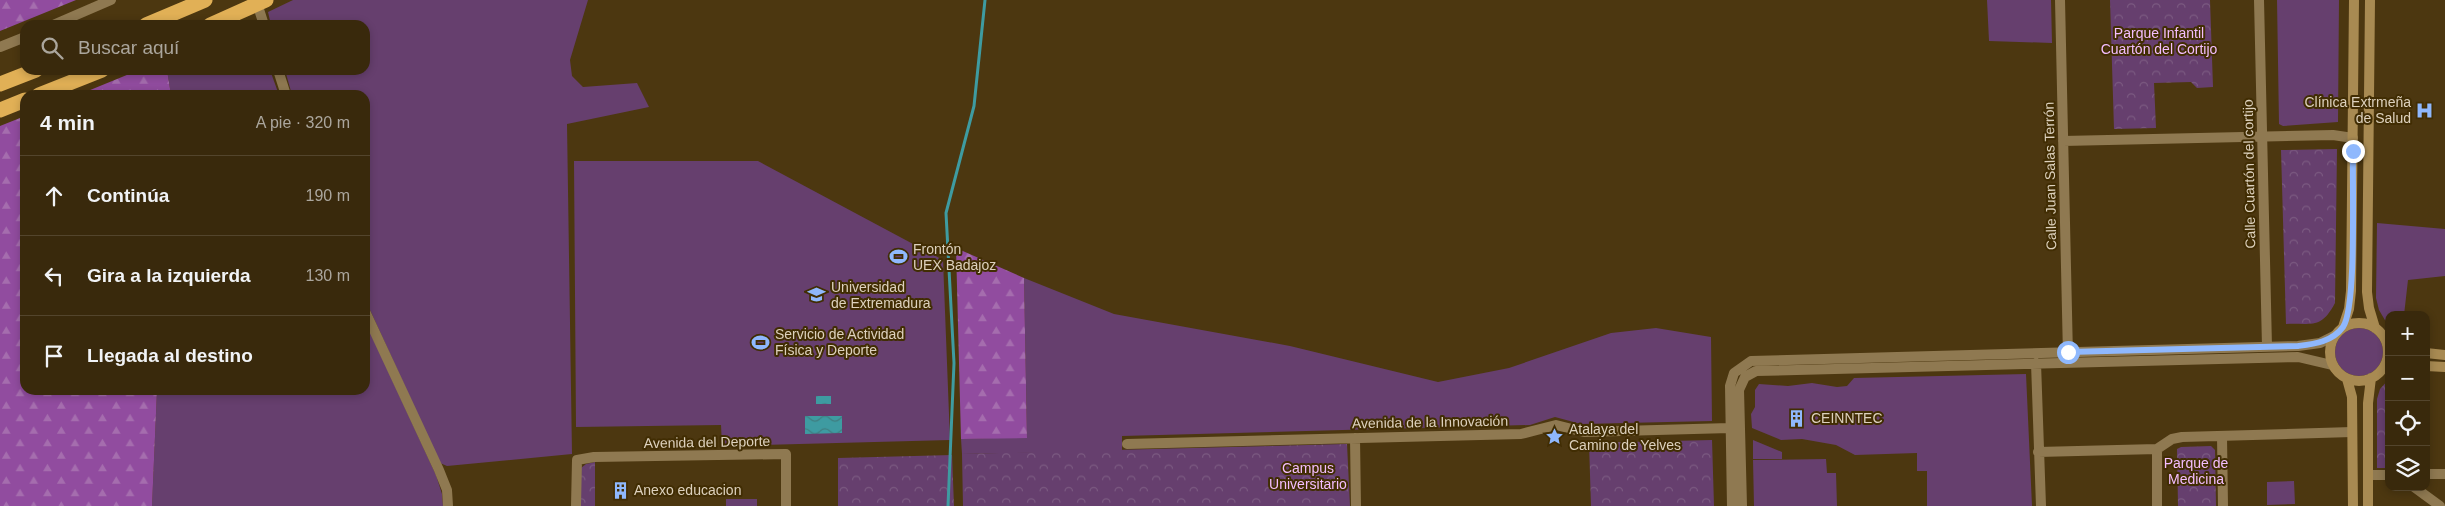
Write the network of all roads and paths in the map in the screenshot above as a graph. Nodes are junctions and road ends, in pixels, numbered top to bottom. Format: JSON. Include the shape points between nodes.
{"nodes":[{"id":1,"x":111,"y":0,"type":"edge"},
{"id":2,"x":205,"y":0,"type":"edge"},
{"id":3,"x":256,"y":0,"type":"edge"},
{"id":4,"x":266,"y":0,"type":"edge"},
{"id":5,"x":2060,"y":0,"type":"edge"},
{"id":6,"x":2259,"y":0,"type":"edge"},
{"id":7,"x":2354,"y":0,"type":"edge"},
{"id":8,"x":2370,"y":0,"type":"edge"},
{"id":9,"x":65,"y":20,"type":"edge"},
{"id":10,"x":158,"y":20,"type":"edge"},
{"id":11,"x":221,"y":20,"type":"edge"},
{"id":12,"x":262,"y":20,"type":"edge"},
{"id":13,"x":20,"y":39,"type":"edge"},
{"id":14,"x":0,"y":47,"type":"edge"},
{"id":15,"x":23,"y":75,"type":"edge"},
{"id":16,"x":89,"y":75,"type":"edge"},
{"id":17,"x":280,"y":75,"type":"edge"},
{"id":18,"x":0,"y":84,"type":"edge"},
{"id":19,"x":51,"y":90,"type":"edge"},
{"id":20,"x":284,"y":90,"type":"edge"},
{"id":21,"x":20,"y":102,"type":"edge"},
{"id":22,"x":0,"y":110,"type":"edge"},
{"id":23,"x":2262,"y":137,"type":"junction"},
{"id":24,"x":2353,"y":138,"type":"junction"},
{"id":25,"x":2063,"y":141,"type":"junction"},
{"id":26,"x":370,"y":321,"type":"edge"},
{"id":27,"x":2343,"y":327,"type":"junction"},
{"id":28,"x":2375,"y":328,"type":"junction"},
{"id":29,"x":2334,"y":336,"type":"junction"},
{"id":30,"x":2385,"y":340,"type":"edge"},
{"id":31,"x":2267,"y":347,"type":"junction"},
{"id":32,"x":2068,"y":352,"type":"junction"},
{"id":33,"x":2430,"y":353,"type":"edge"},
{"id":34,"x":2445,"y":355,"type":"edge"},
{"id":35,"x":2036,"y":363,"type":"junction"},
{"id":36,"x":2068,"y":363,"type":"junction"},
{"id":37,"x":2332,"y":365,"type":"junction"},
{"id":38,"x":2430,"y":366,"type":"edge"},
{"id":39,"x":2385,"y":368,"type":"edge"},
{"id":40,"x":2445,"y":368,"type":"edge"},
{"id":41,"x":2371,"y":378,"type":"junction"},
{"id":42,"x":2347,"y":379,"type":"junction"},
{"id":43,"x":1730,"y":428,"type":"junction"},
{"id":44,"x":2352,"y":432,"type":"junction"},
{"id":45,"x":2222,"y":436,"type":"junction"},
{"id":46,"x":1355,"y":438,"type":"junction"},
{"id":47,"x":1127,"y":444,"type":"dead end"},
{"id":48,"x":2156,"y":450,"type":"junction"},
{"id":49,"x":2038,"y":452,"type":"junction"},
{"id":50,"x":2430,"y":474,"type":"edge"},
{"id":51,"x":2445,"y":474,"type":"edge"},
{"id":52,"x":2368,"y":475,"type":"junction"},
{"id":53,"x":2385,"y":475,"type":"edge"},
{"id":54,"x":2419,"y":491,"type":"edge"},
{"id":55,"x":448,"y":506,"type":"edge"},
{"id":56,"x":576,"y":506,"type":"edge"},
{"id":57,"x":786,"y":506,"type":"edge"},
{"id":58,"x":1356,"y":506,"type":"edge"},
{"id":59,"x":1732,"y":506,"type":"edge"},
{"id":60,"x":1742,"y":506,"type":"edge"},
{"id":61,"x":2041,"y":506,"type":"edge"},
{"id":62,"x":2157,"y":506,"type":"edge"},
{"id":63,"x":2223,"y":506,"type":"edge"},
{"id":64,"x":2353,"y":506,"type":"edge"},
{"id":65,"x":2368,"y":506,"type":"edge"},
{"id":66,"x":2440,"y":506,"type":"edge"}],
"edges":[{"from":1,"to":9,"type":"street"},
{"from":2,"to":10,"type":"highway"},
{"from":3,"to":12,"type":"street"},
{"from":4,"to":11,"type":"highway"},
{"from":5,"to":25,"type":"street","name":"Calle Juan Salas Terrón"},
{"from":6,"to":23,"type":"street","name":"Calle Cuartón del cortijo"},
{"from":7,"to":24,"type":"main road"},
{"from":8,"to":28,"type":"main road","via":[[2367,292]]},
{"from":13,"to":14,"type":"street"},
{"from":15,"to":18,"type":"highway"},
{"from":16,"to":19,"type":"highway"},
{"from":17,"to":20,"type":"street"},
{"from":21,"to":22,"type":"highway"},
{"from":23,"to":24,"type":"street","via":[[2338,135]]},
{"from":23,"to":25,"type":"street"},
{"from":23,"to":31,"type":"street","name":"Calle Cuartón del cortijo"},
{"from":24,"to":27,"type":"main road","via":[[2351,291]]},
{"from":25,"to":32,"type":"street","name":"Calle Juan Salas Terrón"},
{"from":26,"to":55,"type":"street","via":[[439,470],[447,490]]},
{"from":27,"to":28,"type":"main road","via":[[2357,323]]},
{"from":27,"to":29,"type":"main road"},
{"from":28,"to":30,"type":"main road"},
{"from":29,"to":31,"type":"street","via":[[2320,343]]},
{"from":29,"to":37,"type":"main road","via":[[2329,352]]},
{"from":31,"to":32,"type":"street"},
{"from":32,"to":36,"type":"street","name":"Calle Juan Salas Terrón"},
{"from":32,"to":43,"type":"street","via":[[1751,361],[1738,369],[1730,382]]},
{"from":33,"to":34,"type":"main road"},
{"from":35,"to":36,"type":"street"},
{"from":35,"to":49,"type":"street"},
{"from":35,"to":60,"type":"street","via":[[1763,370],[1750,374],[1739,390]]},
{"from":36,"to":37,"type":"street","via":[[2298,356]]},
{"from":37,"to":42,"type":"main road"},
{"from":38,"to":40,"type":"main road"},
{"from":39,"to":41,"type":"main road"},
{"from":41,"to":42,"type":"main road"},
{"from":41,"to":52,"type":"main road"},
{"from":42,"to":44,"type":"main road","via":[[2352,397]]},
{"from":43,"to":46,"type":"street","name":"Avenida de la Innovación","via":[[1584,432],[1556,425],[1521,434]]},
{"from":43,"to":59,"type":"street"},
{"from":44,"to":45,"type":"street"},
{"from":44,"to":64,"type":"main road"},
{"from":45,"to":48,"type":"street","via":[[2172,439]]},
{"from":45,"to":63,"type":"street"},
{"from":46,"to":47,"type":"street","name":"Avenida de la Innovación"},
{"from":46,"to":58,"type":"street"},
{"from":48,"to":49,"type":"street"},
{"from":48,"to":62,"type":"street"},
{"from":49,"to":61,"type":"street"},
{"from":50,"to":51,"type":"street"},
{"from":52,"to":53,"type":"street"},
{"from":52,"to":65,"type":"main road"},
{"from":54,"to":66,"type":"street"},
{"from":56,"to":57,"type":"street","name":"Avenida del Deporte","via":[[577,460],[594,457],[786,454]]}]}
